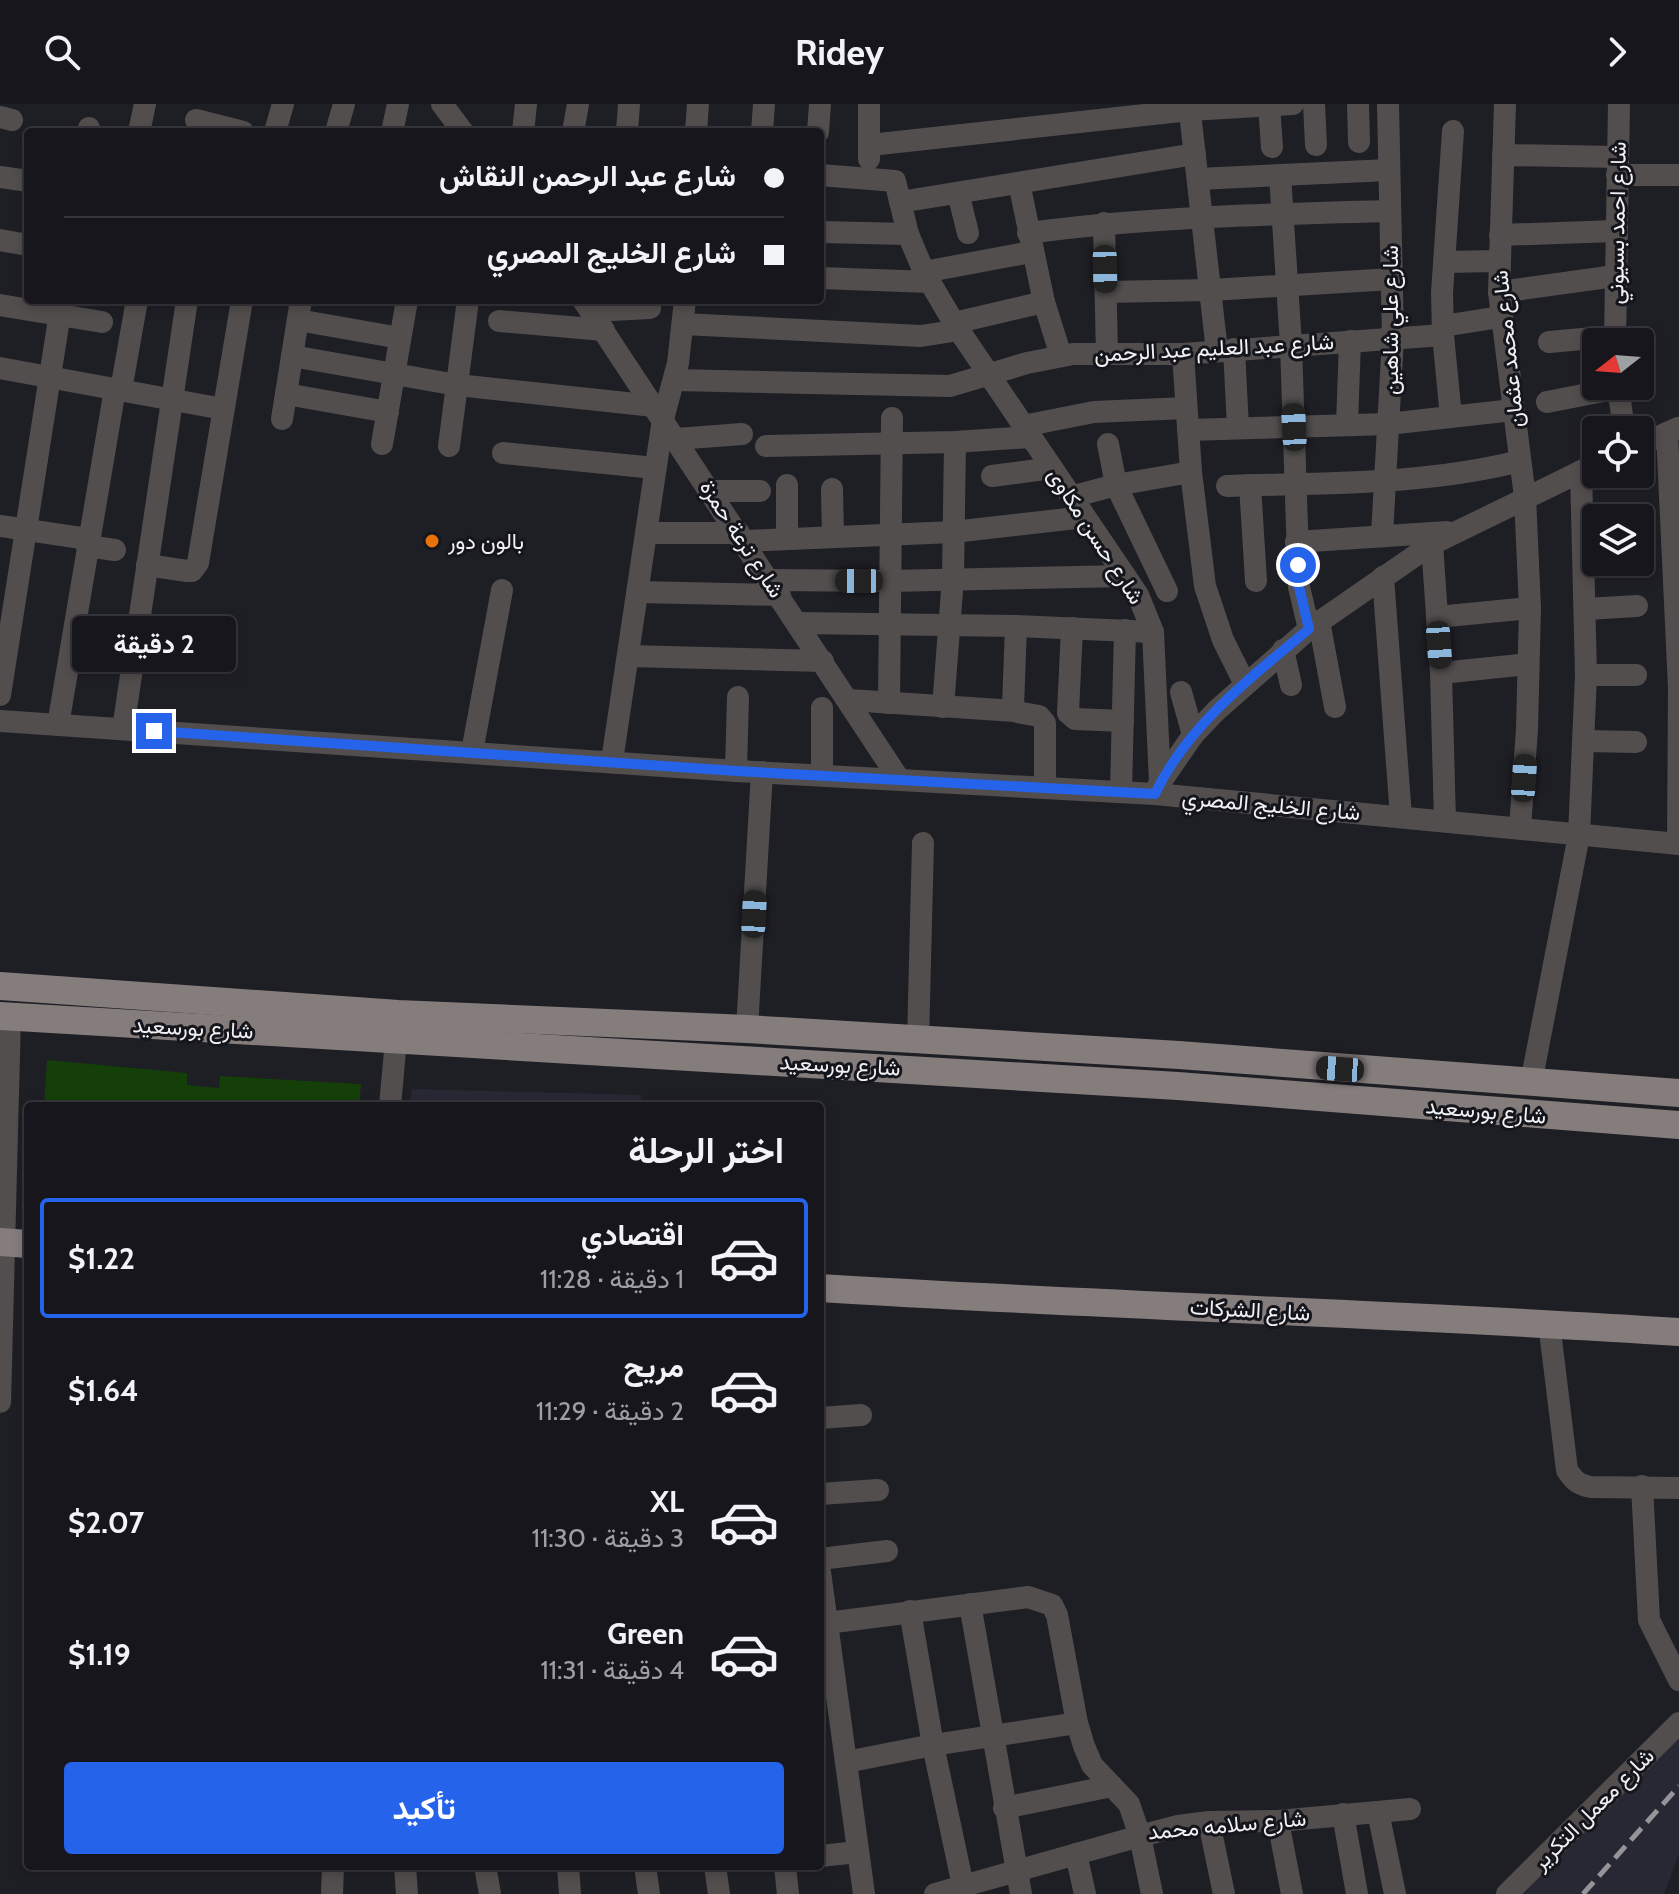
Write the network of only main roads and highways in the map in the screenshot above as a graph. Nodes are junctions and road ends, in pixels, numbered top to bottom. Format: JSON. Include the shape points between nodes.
{"nodes":[{"id":1,"x":0,"y":986,"type":"edge"},
{"id":2,"x":5,"y":1016,"type":"edge"},
{"id":3,"x":1679,"y":1093,"type":"edge"},
{"id":4,"x":1679,"y":1125,"type":"edge"},
{"id":5,"x":824,"y":1288,"type":"edge"},
{"id":6,"x":1679,"y":1332,"type":"edge"}],
"edges":[{"from":1,"to":3,"type":"main road","name":"شارع بورسعيد","via":[[398,1014],[1179,1055]]},
{"from":2,"to":4,"type":"main road","name":"شارع بورسعيد","via":[[1178,1086]]},
{"from":5,"to":6,"type":"main road","name":"شارع الشركات"}]}
